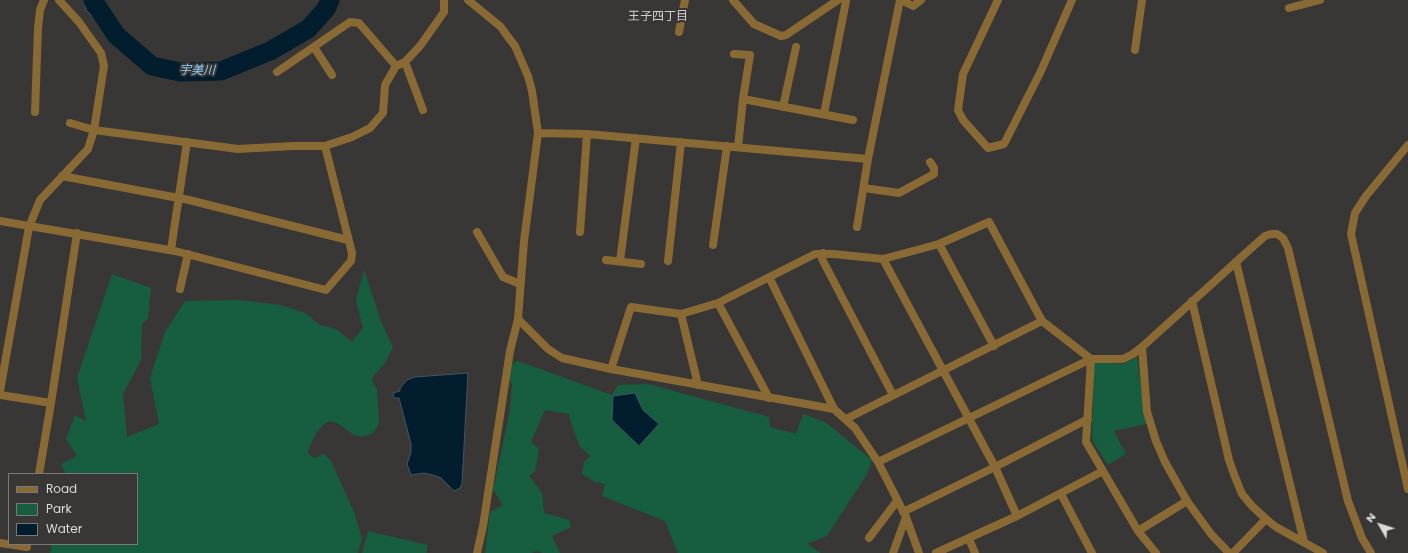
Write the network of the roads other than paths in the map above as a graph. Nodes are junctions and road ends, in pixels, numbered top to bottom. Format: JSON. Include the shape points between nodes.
{"nodes":[{"id":1,"x":44,"y":0,"type":"edge"},
{"id":2,"x":59,"y":0,"type":"edge"},
{"id":3,"x":444,"y":0,"type":"edge"},
{"id":4,"x":468,"y":0,"type":"edge"},
{"id":5,"x":686,"y":0,"type":"edge"},
{"id":6,"x":733,"y":0,"type":"edge"},
{"id":7,"x":838,"y":0,"type":"edge"},
{"id":8,"x":845,"y":0,"type":"edge"},
{"id":9,"x":900,"y":0,"type":"edge"},
{"id":10,"x":921,"y":0,"type":"edge"},
{"id":11,"x":998,"y":0,"type":"edge"},
{"id":12,"x":1072,"y":0,"type":"edge"},
{"id":13,"x":1142,"y":0,"type":"edge"},
{"id":14,"x":1320,"y":0,"type":"edge"},
{"id":15,"x":1289,"y":8,"type":"dead end"},
{"id":16,"x":679,"y":32,"type":"dead end"},
{"id":17,"x":314,"y":47,"type":"junction"},
{"id":18,"x":796,"y":47,"type":"dead end"},
{"id":19,"x":1135,"y":50,"type":"dead end"},
{"id":20,"x":734,"y":54,"type":"dead end"},
{"id":21,"x":405,"y":62,"type":"junction"},
{"id":22,"x":396,"y":66,"type":"junction"},
{"id":23,"x":276,"y":72,"type":"dead end"},
{"id":24,"x":332,"y":75,"type":"dead end"},
{"id":25,"x":743,"y":99,"type":"junction"},
{"id":26,"x":783,"y":107,"type":"junction"},
{"id":27,"x":423,"y":110,"type":"dead end"},
{"id":28,"x":35,"y":112,"type":"dead end"},
{"id":29,"x":824,"y":114,"type":"junction"},
{"id":30,"x":853,"y":120,"type":"dead end"},
{"id":31,"x":70,"y":123,"type":"dead end"},
{"id":32,"x":94,"y":130,"type":"junction"},
{"id":33,"x":538,"y":133,"type":"junction"},
{"id":34,"x":587,"y":134,"type":"junction"},
{"id":35,"x":636,"y":138,"type":"junction"},
{"id":36,"x":187,"y":142,"type":"junction"},
{"id":37,"x":681,"y":142,"type":"junction"},
{"id":38,"x":1408,"y":145,"type":"edge"},
{"id":39,"x":324,"y":146,"type":"junction"},
{"id":40,"x":726,"y":146,"type":"junction"},
{"id":41,"x":738,"y":147,"type":"junction"},
{"id":42,"x":868,"y":159,"type":"junction"},
{"id":43,"x":930,"y":162,"type":"dead end"},
{"id":44,"x":62,"y":176,"type":"junction"},
{"id":45,"x":864,"y":188,"type":"junction"},
{"id":46,"x":179,"y":198,"type":"junction"},
{"id":47,"x":0,"y":221,"type":"edge"},
{"id":48,"x":29,"y":227,"type":"junction"},
{"id":49,"x":856,"y":227,"type":"dead end"},
{"id":50,"x":477,"y":232,"type":"dead end"},
{"id":51,"x":580,"y":232,"type":"dead end"},
{"id":52,"x":77,"y":233,"type":"junction"},
{"id":53,"x":348,"y":240,"type":"junction"},
{"id":54,"x":939,"y":244,"type":"junction"},
{"id":55,"x":713,"y":245,"type":"dead end"},
{"id":56,"x":171,"y":250,"type":"junction"},
{"id":57,"x":823,"y":253,"type":"junction"},
{"id":58,"x":188,"y":254,"type":"junction"},
{"id":59,"x":883,"y":259,"type":"junction"},
{"id":60,"x":606,"y":260,"type":"dead end"},
{"id":61,"x":620,"y":261,"type":"junction"},
{"id":62,"x":668,"y":261,"type":"dead end"},
{"id":63,"x":1236,"y":262,"type":"junction"},
{"id":64,"x":641,"y":264,"type":"dead end"},
{"id":65,"x":769,"y":277,"type":"junction"},
{"id":66,"x":520,"y":284,"type":"junction"},
{"id":67,"x":180,"y":289,"type":"dead end"},
{"id":68,"x":1192,"y":301,"type":"junction"},
{"id":69,"x":718,"y":303,"type":"junction"},
{"id":70,"x":681,"y":314,"type":"junction"},
{"id":71,"x":518,"y":319,"type":"junction"},
{"id":72,"x":1042,"y":321,"type":"junction"},
{"id":73,"x":994,"y":346,"type":"junction"},
{"id":74,"x":1142,"y":347,"type":"junction"},
{"id":75,"x":1091,"y":359,"type":"junction"},
{"id":76,"x":611,"y":369,"type":"junction"},
{"id":77,"x":944,"y":370,"type":"junction"},
{"id":78,"x":698,"y":385,"type":"junction"},
{"id":79,"x":0,"y":391,"type":"edge"},
{"id":80,"x":0,"y":395,"type":"edge"},
{"id":81,"x":893,"y":395,"type":"junction"},
{"id":82,"x":769,"y":398,"type":"junction"},
{"id":83,"x":52,"y":403,"type":"junction"},
{"id":84,"x":834,"y":409,"type":"junction"},
{"id":85,"x":846,"y":419,"type":"junction"},
{"id":86,"x":968,"y":419,"type":"junction"},
{"id":87,"x":1088,"y":419,"type":"junction"},
{"id":88,"x":878,"y":462,"type":"junction"},
{"id":89,"x":994,"y":468,"type":"junction"},
{"id":90,"x":1103,"y":471,"type":"junction"},
{"id":91,"x":39,"y":473,"type":"edge"},
{"id":92,"x":1408,"y":489,"type":"edge"},
{"id":93,"x":1061,"y":494,"type":"junction"},
{"id":94,"x":897,"y":501,"type":"junction"},
{"id":95,"x":1187,"y":501,"type":"junction"},
{"id":96,"x":904,"y":514,"type":"junction"},
{"id":97,"x":1017,"y":516,"type":"junction"},
{"id":98,"x":1266,"y":519,"type":"junction"},
{"id":99,"x":1138,"y":531,"type":"junction"},
{"id":100,"x":869,"y":538,"type":"dead end"},
{"id":101,"x":969,"y":539,"type":"junction"},
{"id":102,"x":1304,"y":542,"type":"junction"},
{"id":103,"x":11,"y":545,"type":"edge"},
{"id":104,"x":27,"y":548,"type":"edge"},
{"id":105,"x":478,"y":553,"type":"edge"},
{"id":106,"x":893,"y":553,"type":"edge"},
{"id":107,"x":918,"y":553,"type":"edge"},
{"id":108,"x":936,"y":553,"type":"edge"},
{"id":109,"x":975,"y":553,"type":"edge"},
{"id":110,"x":1092,"y":553,"type":"edge"},
{"id":111,"x":1156,"y":553,"type":"edge"},
{"id":112,"x":1229,"y":553,"type":"edge"},
{"id":113,"x":1234,"y":553,"type":"edge"},
{"id":114,"x":1323,"y":553,"type":"edge"},
{"id":115,"x":1371,"y":553,"type":"edge"}],
"edges":[{"from":1,"to":28,"type":"street","via":[[38,28]]},
{"from":2,"to":32,"type":"street","via":[[79,22],[101,53],[104,66]]},
{"from":3,"to":21,"type":"street","via":[[444,12]]},
{"from":4,"to":33,"type":"street","via":[[501,27],[515,46],[532,91]]},
{"from":5,"to":16,"type":"street"},
{"from":6,"to":7,"type":"street","via":[[754,24],[781,36]]},
{"from":8,"to":29,"type":"street"},
{"from":9,"to":10,"type":"street","via":[[913,6]]},
{"from":9,"to":42,"type":"street"},
{"from":11,"to":12,"type":"street","via":[[963,74],[958,110],[962,120],[988,148],[1004,144]]},
{"from":13,"to":19,"type":"street"},
{"from":14,"to":15,"type":"street"},
{"from":17,"to":22,"type":"street","via":[[350,22],[359,23]]},
{"from":17,"to":23,"type":"street"},
{"from":17,"to":24,"type":"street"},
{"from":18,"to":26,"type":"street"},
{"from":20,"to":25,"type":"street","via":[[750,54]]},
{"from":21,"to":22,"type":"street"},
{"from":21,"to":27,"type":"street"},
{"from":22,"to":39,"type":"street","via":[[385,85],[383,113],[370,128]]},
{"from":25,"to":26,"type":"street"},
{"from":25,"to":41,"type":"street"},
{"from":26,"to":29,"type":"street"},
{"from":29,"to":30,"type":"street"},
{"from":31,"to":32,"type":"street"},
{"from":32,"to":36,"type":"street"},
{"from":32,"to":44,"type":"street","via":[[88,149]]},
{"from":33,"to":34,"type":"street"},
{"from":33,"to":66,"type":"street"},
{"from":34,"to":35,"type":"street"},
{"from":34,"to":51,"type":"street"},
{"from":35,"to":37,"type":"street"},
{"from":35,"to":61,"type":"street"},
{"from":36,"to":39,"type":"street","via":[[238,149]]},
{"from":36,"to":46,"type":"street"},
{"from":37,"to":40,"type":"street"},
{"from":37,"to":62,"type":"street"},
{"from":38,"to":92,"type":"street","via":[[1355,213],[1351,234]]},
{"from":39,"to":53,"type":"street"},
{"from":40,"to":41,"type":"street"},
{"from":40,"to":55,"type":"street"},
{"from":41,"to":42,"type":"street"},
{"from":42,"to":45,"type":"street"},
{"from":43,"to":45,"type":"street","via":[[934,174],[899,193]]},
{"from":44,"to":46,"type":"street"},
{"from":44,"to":48,"type":"street","via":[[40,200]]},
{"from":45,"to":49,"type":"street"},
{"from":46,"to":53,"type":"street"},
{"from":46,"to":56,"type":"street"},
{"from":47,"to":48,"type":"street"},
{"from":48,"to":52,"type":"street"},
{"from":48,"to":79,"type":"street"},
{"from":50,"to":66,"type":"street","via":[[503,277]]},
{"from":52,"to":56,"type":"street"},
{"from":52,"to":83,"type":"street"},
{"from":53,"to":58,"type":"street","via":[[352,253],[351,261],[326,290]]},
{"from":54,"to":59,"type":"street"},
{"from":54,"to":72,"type":"street","via":[[989,222]]},
{"from":54,"to":73,"type":"street"},
{"from":56,"to":58,"type":"street"},
{"from":57,"to":59,"type":"street"},
{"from":57,"to":65,"type":"street","via":[[814,254]]},
{"from":57,"to":81,"type":"street","via":[[822,259]]},
{"from":58,"to":67,"type":"street"},
{"from":59,"to":77,"type":"street"},
{"from":60,"to":61,"type":"street"},
{"from":61,"to":64,"type":"street"},
{"from":63,"to":68,"type":"street"},
{"from":63,"to":102,"type":"street"},
{"from":63,"to":115,"type":"street","via":[[1261,239],[1271,234],[1283,238],[1288,248],[1348,501],[1362,538]]},
{"from":65,"to":69,"type":"street"},
{"from":65,"to":84,"type":"street"},
{"from":66,"to":71,"type":"street"},
{"from":68,"to":74,"type":"street"},
{"from":68,"to":98,"type":"street","via":[[1229,460],[1242,494]]},
{"from":69,"to":70,"type":"street"},
{"from":69,"to":82,"type":"street"},
{"from":70,"to":76,"type":"street","via":[[631,307]]},
{"from":70,"to":78,"type":"street"},
{"from":71,"to":76,"type":"street","via":[[548,349],[562,358]]},
{"from":71,"to":105,"type":"street","via":[[510,351]]},
{"from":72,"to":73,"type":"street"},
{"from":72,"to":75,"type":"street"},
{"from":73,"to":77,"type":"street"},
{"from":74,"to":75,"type":"street","via":[[1123,359]]},
{"from":74,"to":95,"type":"street","via":[[1147,412],[1165,462]]},
{"from":75,"to":86,"type":"street"},
{"from":75,"to":87,"type":"street"},
{"from":76,"to":78,"type":"street"},
{"from":77,"to":81,"type":"street"},
{"from":77,"to":86,"type":"street"},
{"from":78,"to":82,"type":"street"},
{"from":80,"to":83,"type":"street"},
{"from":81,"to":85,"type":"street"},
{"from":82,"to":84,"type":"street"},
{"from":83,"to":91,"type":"street"},
{"from":84,"to":85,"type":"street"},
{"from":85,"to":88,"type":"street"},
{"from":86,"to":88,"type":"street"},
{"from":86,"to":89,"type":"street"},
{"from":87,"to":89,"type":"street"},
{"from":87,"to":90,"type":"street","via":[[1086,442]]},
{"from":88,"to":94,"type":"street"},
{"from":89,"to":96,"type":"street"},
{"from":89,"to":97,"type":"street"},
{"from":90,"to":93,"type":"street"},
{"from":90,"to":99,"type":"street"},
{"from":93,"to":97,"type":"street"},
{"from":93,"to":110,"type":"street"},
{"from":94,"to":96,"type":"street"},
{"from":94,"to":100,"type":"street"},
{"from":95,"to":99,"type":"street"},
{"from":95,"to":112,"type":"street","via":[[1211,534]]},
{"from":96,"to":106,"type":"street"},
{"from":96,"to":107,"type":"street"},
{"from":97,"to":101,"type":"street"},
{"from":98,"to":102,"type":"street"},
{"from":98,"to":113,"type":"street"},
{"from":99,"to":111,"type":"street"},
{"from":101,"to":108,"type":"street"},
{"from":101,"to":109,"type":"street"},
{"from":102,"to":114,"type":"street"},
{"from":103,"to":104,"type":"street"}]}
